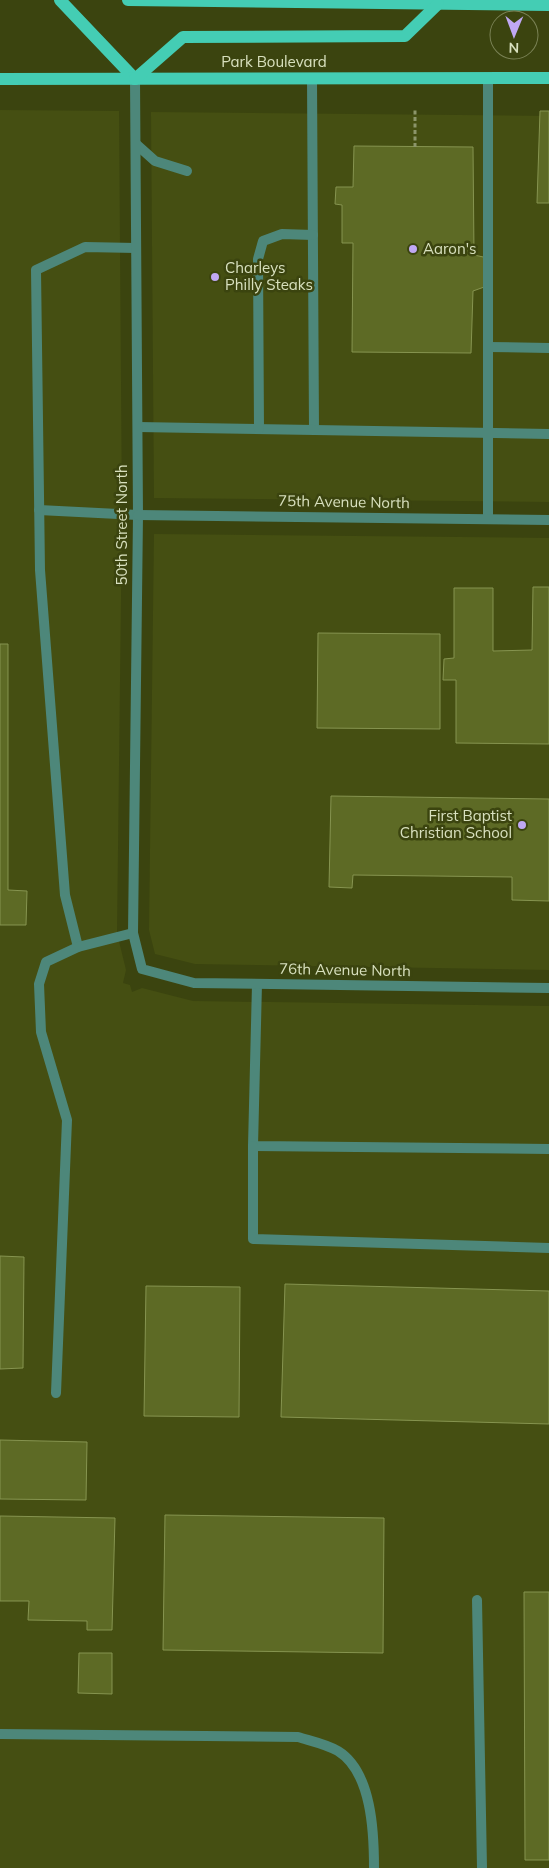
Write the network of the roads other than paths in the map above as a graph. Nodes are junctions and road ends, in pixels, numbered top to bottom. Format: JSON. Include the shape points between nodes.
{"nodes":[{"id":1,"x":60,"y":0,"type":"edge"},
{"id":2,"x":128,"y":0,"type":"edge"},
{"id":3,"x":135,"y":0,"type":"edge"},
{"id":4,"x":438,"y":4,"type":"junction"},
{"id":5,"x":549,"y":5,"type":"edge"},
{"id":6,"x":488,"y":78,"type":"junction"},
{"id":7,"x":549,"y":78,"type":"edge"},
{"id":8,"x":0,"y":79,"type":"edge"},
{"id":9,"x":135,"y":79,"type":"junction"},
{"id":10,"x":312,"y":79,"type":"junction"},
{"id":11,"x":136,"y":144,"type":"junction"},
{"id":12,"x":187,"y":170,"type":"dead end"},
{"id":13,"x":313,"y":235,"type":"junction"},
{"id":14,"x":136,"y":248,"type":"junction"},
{"id":15,"x":488,"y":347,"type":"junction"},
{"id":16,"x":549,"y":348,"type":"edge"},
{"id":17,"x":138,"y":427,"type":"junction"},
{"id":18,"x":259,"y":429,"type":"junction"},
{"id":19,"x":314,"y":430,"type":"junction"},
{"id":20,"x":488,"y":434,"type":"junction"},
{"id":21,"x":549,"y":434,"type":"edge"},
{"id":22,"x":39,"y":510,"type":"junction"},
{"id":23,"x":138,"y":515,"type":"junction"},
{"id":24,"x":488,"y":519,"type":"junction"},
{"id":25,"x":549,"y":520,"type":"edge"},
{"id":26,"x":133,"y":933,"type":"junction"},
{"id":27,"x":78,"y":947,"type":"junction"},
{"id":28,"x":142,"y":969,"type":"joint"},
{"id":29,"x":257,"y":984,"type":"junction"},
{"id":30,"x":549,"y":988,"type":"edge"},
{"id":31,"x":253,"y":1146,"type":"junction"},
{"id":32,"x":549,"y":1149,"type":"edge"},
{"id":33,"x":549,"y":1248,"type":"edge"},
{"id":34,"x":56,"y":1392,"type":"dead end"},
{"id":35,"x":477,"y":1600,"type":"dead end"},
{"id":36,"x":0,"y":1734,"type":"edge"},
{"id":37,"x":374,"y":1868,"type":"edge"},
{"id":38,"x":482,"y":1868,"type":"edge"}],
"edges":[{"from":1,"to":9,"type":"main road"},
{"from":2,"to":3,"type":"main road"},
{"from":3,"to":4,"type":"main road"},
{"from":4,"to":5,"type":"main road"},
{"from":4,"to":9,"type":"main road","via":[[405,36],[182,37]]},
{"from":6,"to":7,"type":"main road","name":"Park Boulevard"},
{"from":6,"to":10,"type":"main road","name":"Park Boulevard"},
{"from":6,"to":15,"type":"street"},
{"from":8,"to":9,"type":"main road","name":"Park Boulevard"},
{"from":9,"to":10,"type":"main road","name":"Park Boulevard"},
{"from":9,"to":11,"type":"street","name":"50th Street North"},
{"from":10,"to":13,"type":"street"},
{"from":11,"to":12,"type":"street","via":[[155,161]]},
{"from":11,"to":14,"type":"street","name":"50th Street North"},
{"from":13,"to":18,"type":"street","via":[[282,234],[263,241],[258,259]]},
{"from":13,"to":19,"type":"street"},
{"from":14,"to":17,"type":"street","name":"50th Street North"},
{"from":14,"to":22,"type":"street","via":[[85,247],[36,270]]},
{"from":15,"to":16,"type":"street"},
{"from":15,"to":20,"type":"street"},
{"from":17,"to":18,"type":"street"},
{"from":17,"to":23,"type":"street","name":"50th Street North"},
{"from":18,"to":19,"type":"street"},
{"from":19,"to":20,"type":"street"},
{"from":20,"to":21,"type":"street"},
{"from":20,"to":24,"type":"street"},
{"from":22,"to":23,"type":"street","name":"75th Avenue North"},
{"from":22,"to":27,"type":"street","via":[[40,570],[65,895]]},
{"from":23,"to":24,"type":"street","name":"75th Avenue North"},
{"from":23,"to":26,"type":"street","name":"50th Street North"},
{"from":24,"to":25,"type":"street","name":"75th Avenue North"},
{"from":26,"to":27,"type":"street"},
{"from":26,"to":28,"type":"street","name":"50th Street North"},
{"from":27,"to":34,"type":"street","via":[[46,962],[39,984],[41,1032],[67,1120]]},
{"from":28,"to":29,"type":"street","name":"76th Avenue North","via":[[194,982]]},
{"from":29,"to":30,"type":"street","name":"76th Avenue North"},
{"from":29,"to":31,"type":"street"},
{"from":31,"to":32,"type":"street"},
{"from":31,"to":33,"type":"street","via":[[253,1239]]},
{"from":35,"to":38,"type":"street"},
{"from":36,"to":37,"type":"street","via":[[298,1737],[339,1752],[358,1772],[369,1802]]}]}
